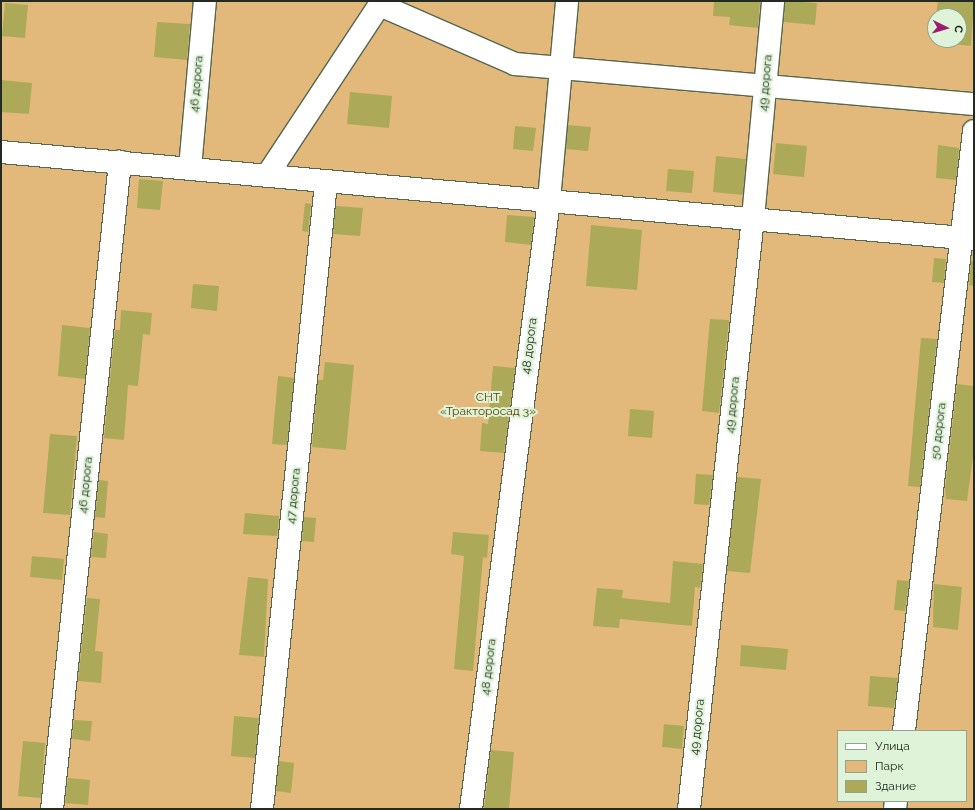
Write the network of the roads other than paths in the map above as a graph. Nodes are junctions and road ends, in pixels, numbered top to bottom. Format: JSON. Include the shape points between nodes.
{"nodes":[{"id":1,"x":205,"y":1,"type":"edge"},
{"id":2,"x":567,"y":1,"type":"edge"},
{"id":3,"x":773,"y":1,"type":"edge"},
{"id":4,"x":381,"y":3,"type":"edge"},
{"id":5,"x":561,"y":67,"type":"junction"},
{"id":6,"x":766,"y":85,"type":"junction"},
{"id":7,"x":974,"y":104,"type":"edge"},
{"id":8,"x":974,"y":131,"type":"edge"},
{"id":9,"x":1,"y":152,"type":"edge"},
{"id":10,"x":120,"y":162,"type":"junction"},
{"id":11,"x":190,"y":168,"type":"junction"},
{"id":12,"x":268,"y":174,"type":"junction"},
{"id":13,"x":326,"y":183,"type":"junction"},
{"id":14,"x":549,"y":200,"type":"junction"},
{"id":15,"x":754,"y":218,"type":"junction"},
{"id":16,"x":968,"y":238,"type":"edge"},
{"id":17,"x":904,"y":730,"type":"edge"},
{"id":18,"x":52,"y":809,"type":"edge"},
{"id":19,"x":262,"y":809,"type":"edge"},
{"id":20,"x":471,"y":809,"type":"edge"},
{"id":21,"x":689,"y":809,"type":"edge"}],
"edges":[{"from":1,"to":11,"type":"street","name":"46 дорога"},
{"from":2,"to":5,"type":"street","name":"48 дорога"},
{"from":3,"to":6,"type":"street","name":"49 дорога"},
{"from":4,"to":5,"type":"street","via":[[515,64]]},
{"from":4,"to":12,"type":"street"},
{"from":5,"to":6,"type":"street"},
{"from":5,"to":14,"type":"street","name":"48 дорога"},
{"from":6,"to":7,"type":"street"},
{"from":6,"to":15,"type":"street","name":"49 дорога"},
{"from":8,"to":16,"type":"street","name":"50 дорога"},
{"from":9,"to":10,"type":"street"},
{"from":10,"to":11,"type":"street"},
{"from":10,"to":18,"type":"street","name":"46 дорога"},
{"from":11,"to":12,"type":"street"},
{"from":12,"to":13,"type":"street"},
{"from":13,"to":14,"type":"street"},
{"from":13,"to":19,"type":"street","name":"47 дорога"},
{"from":14,"to":15,"type":"street"},
{"from":14,"to":20,"type":"street","name":"48 дорога"},
{"from":15,"to":16,"type":"street"},
{"from":15,"to":21,"type":"street","name":"49 дорога"},
{"from":16,"to":17,"type":"street","name":"50 дорога"}]}
